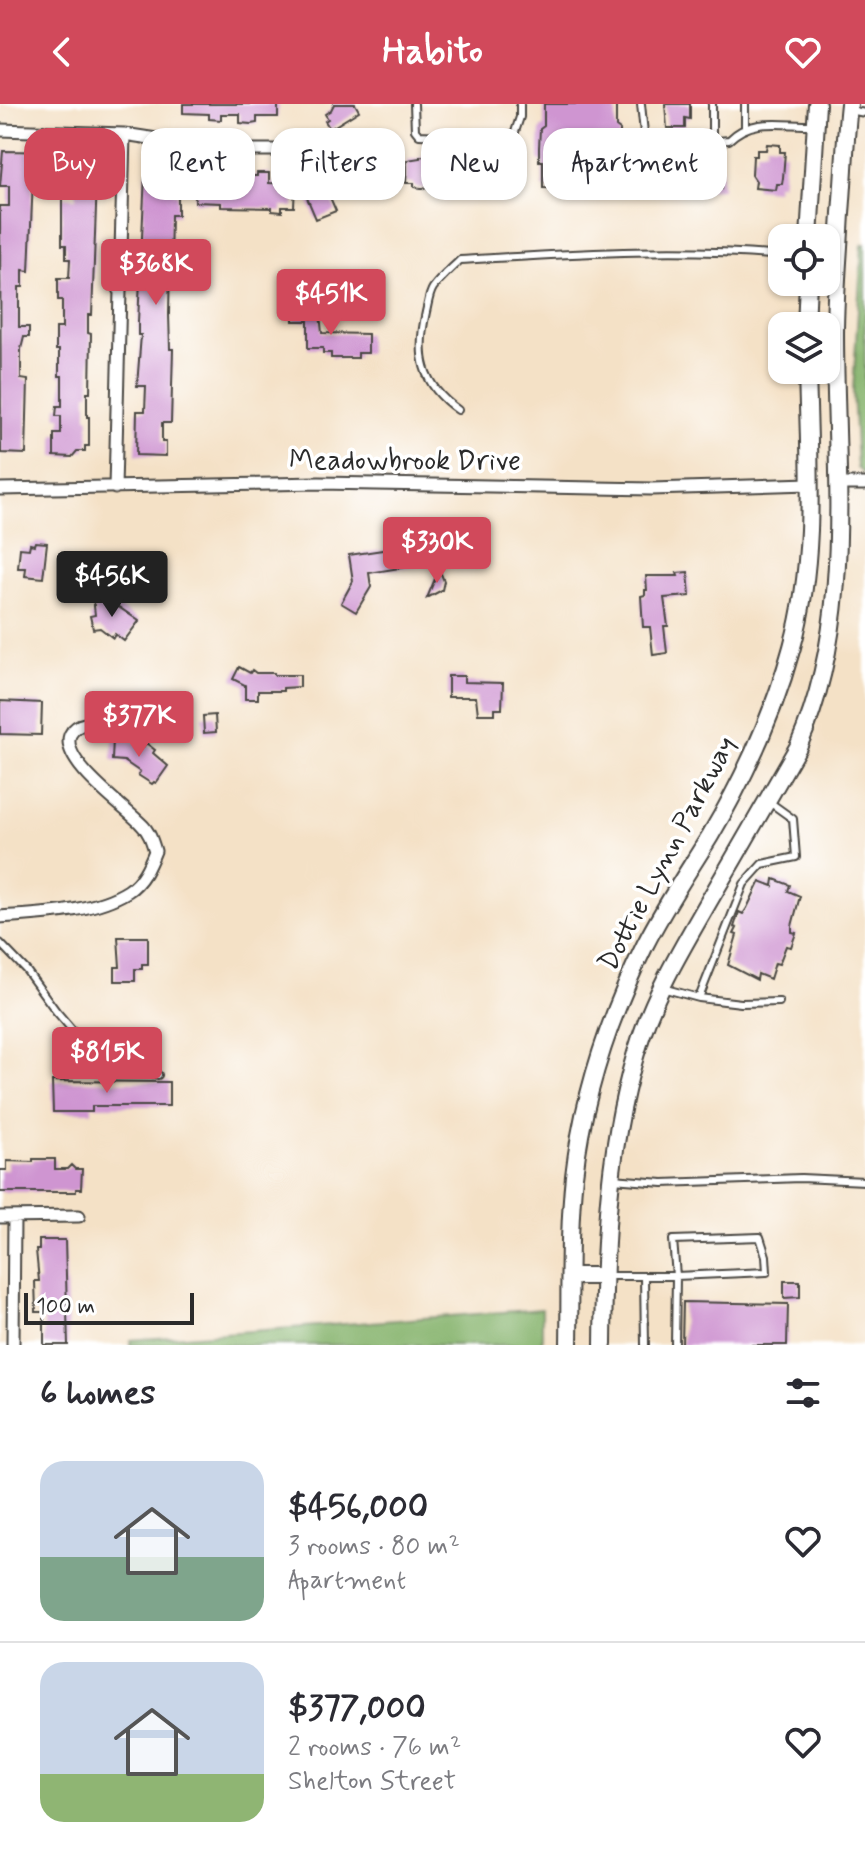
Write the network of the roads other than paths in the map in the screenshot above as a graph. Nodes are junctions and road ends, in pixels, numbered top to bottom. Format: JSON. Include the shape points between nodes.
{"nodes":[{"id":1,"x":414,"y":104,"type":"edge"},
{"id":2,"x":520,"y":104,"type":"edge"},
{"id":3,"x":641,"y":104,"type":"edge"},
{"id":4,"x":712,"y":104,"type":"edge"},
{"id":5,"x":745,"y":104,"type":"edge"},
{"id":6,"x":817,"y":104,"type":"edge"},
{"id":7,"x":854,"y":109,"type":"edge"},
{"id":8,"x":816,"y":125,"type":"junction"},
{"id":9,"x":745,"y":127,"type":"junction"},
{"id":10,"x":643,"y":128,"type":"edge"},
{"id":11,"x":712,"y":128,"type":"edge"},
{"id":12,"x":0,"y":130,"type":"edge"},
{"id":13,"x":24,"y":131,"type":"edge"},
{"id":14,"x":125,"y":134,"type":"edge"},
{"id":15,"x":727,"y":140,"type":"edge"},
{"id":16,"x":271,"y":150,"type":"edge"},
{"id":17,"x":122,"y":200,"type":"edge"},
{"id":18,"x":810,"y":224,"type":"edge"},
{"id":19,"x":837,"y":224,"type":"edge"},
{"id":20,"x":768,"y":256,"type":"edge"},
{"id":21,"x":834,"y":296,"type":"edge"},
{"id":22,"x":807,"y":384,"type":"edge"},
{"id":23,"x":458,"y":410,"type":"dead end"},
{"id":24,"x":810,"y":484,"type":"junction"},
{"id":25,"x":837,"y":484,"type":"junction"},
{"id":26,"x":865,"y":484,"type":"edge"},
{"id":27,"x":115,"y":488,"type":"junction"},
{"id":28,"x":0,"y":489,"type":"edge"},
{"id":29,"x":835,"y":589,"type":"junction"},
{"id":30,"x":122,"y":727,"type":"dead end"},
{"id":31,"x":767,"y":801,"type":"junction"},
{"id":32,"x":0,"y":917,"type":"edge"},
{"id":33,"x":0,"y":943,"type":"edge"},
{"id":34,"x":662,"y":988,"type":"junction"},
{"id":35,"x":699,"y":998,"type":"junction"},
{"id":36,"x":779,"y":1002,"type":"dead end"},
{"id":37,"x":158,"y":1075,"type":"dead end"},
{"id":38,"x":609,"y":1178,"type":"junction"},
{"id":39,"x":865,"y":1181,"type":"edge"},
{"id":40,"x":79,"y":1216,"type":"dead end"},
{"id":41,"x":0,"y":1217,"type":"edge"},
{"id":42,"x":14,"y":1217,"type":"junction"},
{"id":43,"x":570,"y":1276,"type":"junction"},
{"id":44,"x":605,"y":1276,"type":"junction"},
{"id":45,"x":644,"y":1276,"type":"junction"},
{"id":46,"x":676,"y":1276,"type":"junction"},
{"id":47,"x":13,"y":1345,"type":"edge"},
{"id":48,"x":569,"y":1345,"type":"edge"},
{"id":49,"x":603,"y":1345,"type":"edge"},
{"id":50,"x":645,"y":1345,"type":"edge"},
{"id":51,"x":675,"y":1345,"type":"edge"}],
"edges":[{"from":1,"to":2,"type":"lane","via":[[419,135],[491,138],[510,137],[517,130]]},
{"from":3,"to":10,"type":"lane"},
{"from":4,"to":11,"type":"lane"},
{"from":5,"to":9,"type":"lane"},
{"from":6,"to":8,"type":"main road"},
{"from":7,"to":19,"type":"main road","name":"Dottie Lynn Parkway"},
{"from":8,"to":9,"type":"lane"},
{"from":8,"to":18,"type":"main road"},
{"from":9,"to":15,"type":"lane"},
{"from":12,"to":13,"type":"street"},
{"from":14,"to":16,"type":"street","via":[[228,150]]},
{"from":17,"to":27,"type":"street"},
{"from":20,"to":23,"type":"lane","via":[[594,253],[460,260],[432,290],[421,333],[428,382]]},
{"from":21,"to":25,"type":"main road","name":"Dottie Lynn Parkway"},
{"from":22,"to":24,"type":"main road","name":"Dottie Lynn Parkway"},
{"from":24,"to":27,"type":"street","name":"Meadowbrook Drive","via":[[652,489],[333,483]]},
{"from":24,"to":29,"type":"main road","via":[[828,505],[828,569]]},
{"from":24,"to":43,"type":"main road","name":"Dottie Lynn Parkway","via":[[795,632],[762,734],[711,835],[646,943],[622,995],[589,1097],[574,1175]]},
{"from":25,"to":26,"type":"street"},
{"from":25,"to":29,"type":"main road","name":"Dottie Lynn Parkway"},
{"from":27,"to":28,"type":"street","name":"Meadowbrook Drive"},
{"from":29,"to":31,"type":"main road","name":"Dottie Lynn Parkway","via":[[812,715]]},
{"from":30,"to":32,"type":"street","via":[[76,727],[70,747],[102,791],[151,837],[155,851],[145,874],[128,891],[101,902]]},
{"from":31,"to":34,"type":"main road","name":"Dottie Lynn Parkway"},
{"from":31,"to":35,"type":"lane","via":[[793,819],[796,857],[762,864],[744,884]]},
{"from":33,"to":37,"type":"lane","via":[[92,1053]]},
{"from":34,"to":35,"type":"lane"},
{"from":34,"to":38,"type":"main road","name":"Dottie Lynn Parkway","via":[[641,1038]]},
{"from":35,"to":36,"type":"lane"},
{"from":38,"to":39,"type":"lane","via":[[663,1183]]},
{"from":38,"to":44,"type":"main road","name":"Dottie Lynn Parkway"},
{"from":40,"to":42,"type":"street"},
{"from":41,"to":42,"type":"street"},
{"from":42,"to":47,"type":"street"},
{"from":43,"to":44,"type":"main road"},
{"from":43,"to":48,"type":"main road","name":"Dottie Lynn Parkway"},
{"from":44,"to":45,"type":"lane"},
{"from":44,"to":49,"type":"main road","name":"Dottie Lynn Parkway"},
{"from":45,"to":46,"type":"lane"},
{"from":45,"to":50,"type":"lane"},
{"from":46,"to":46,"type":"lane","via":[[767,1272],[760,1237],[673,1240]]},
{"from":46,"to":51,"type":"lane"}]}
